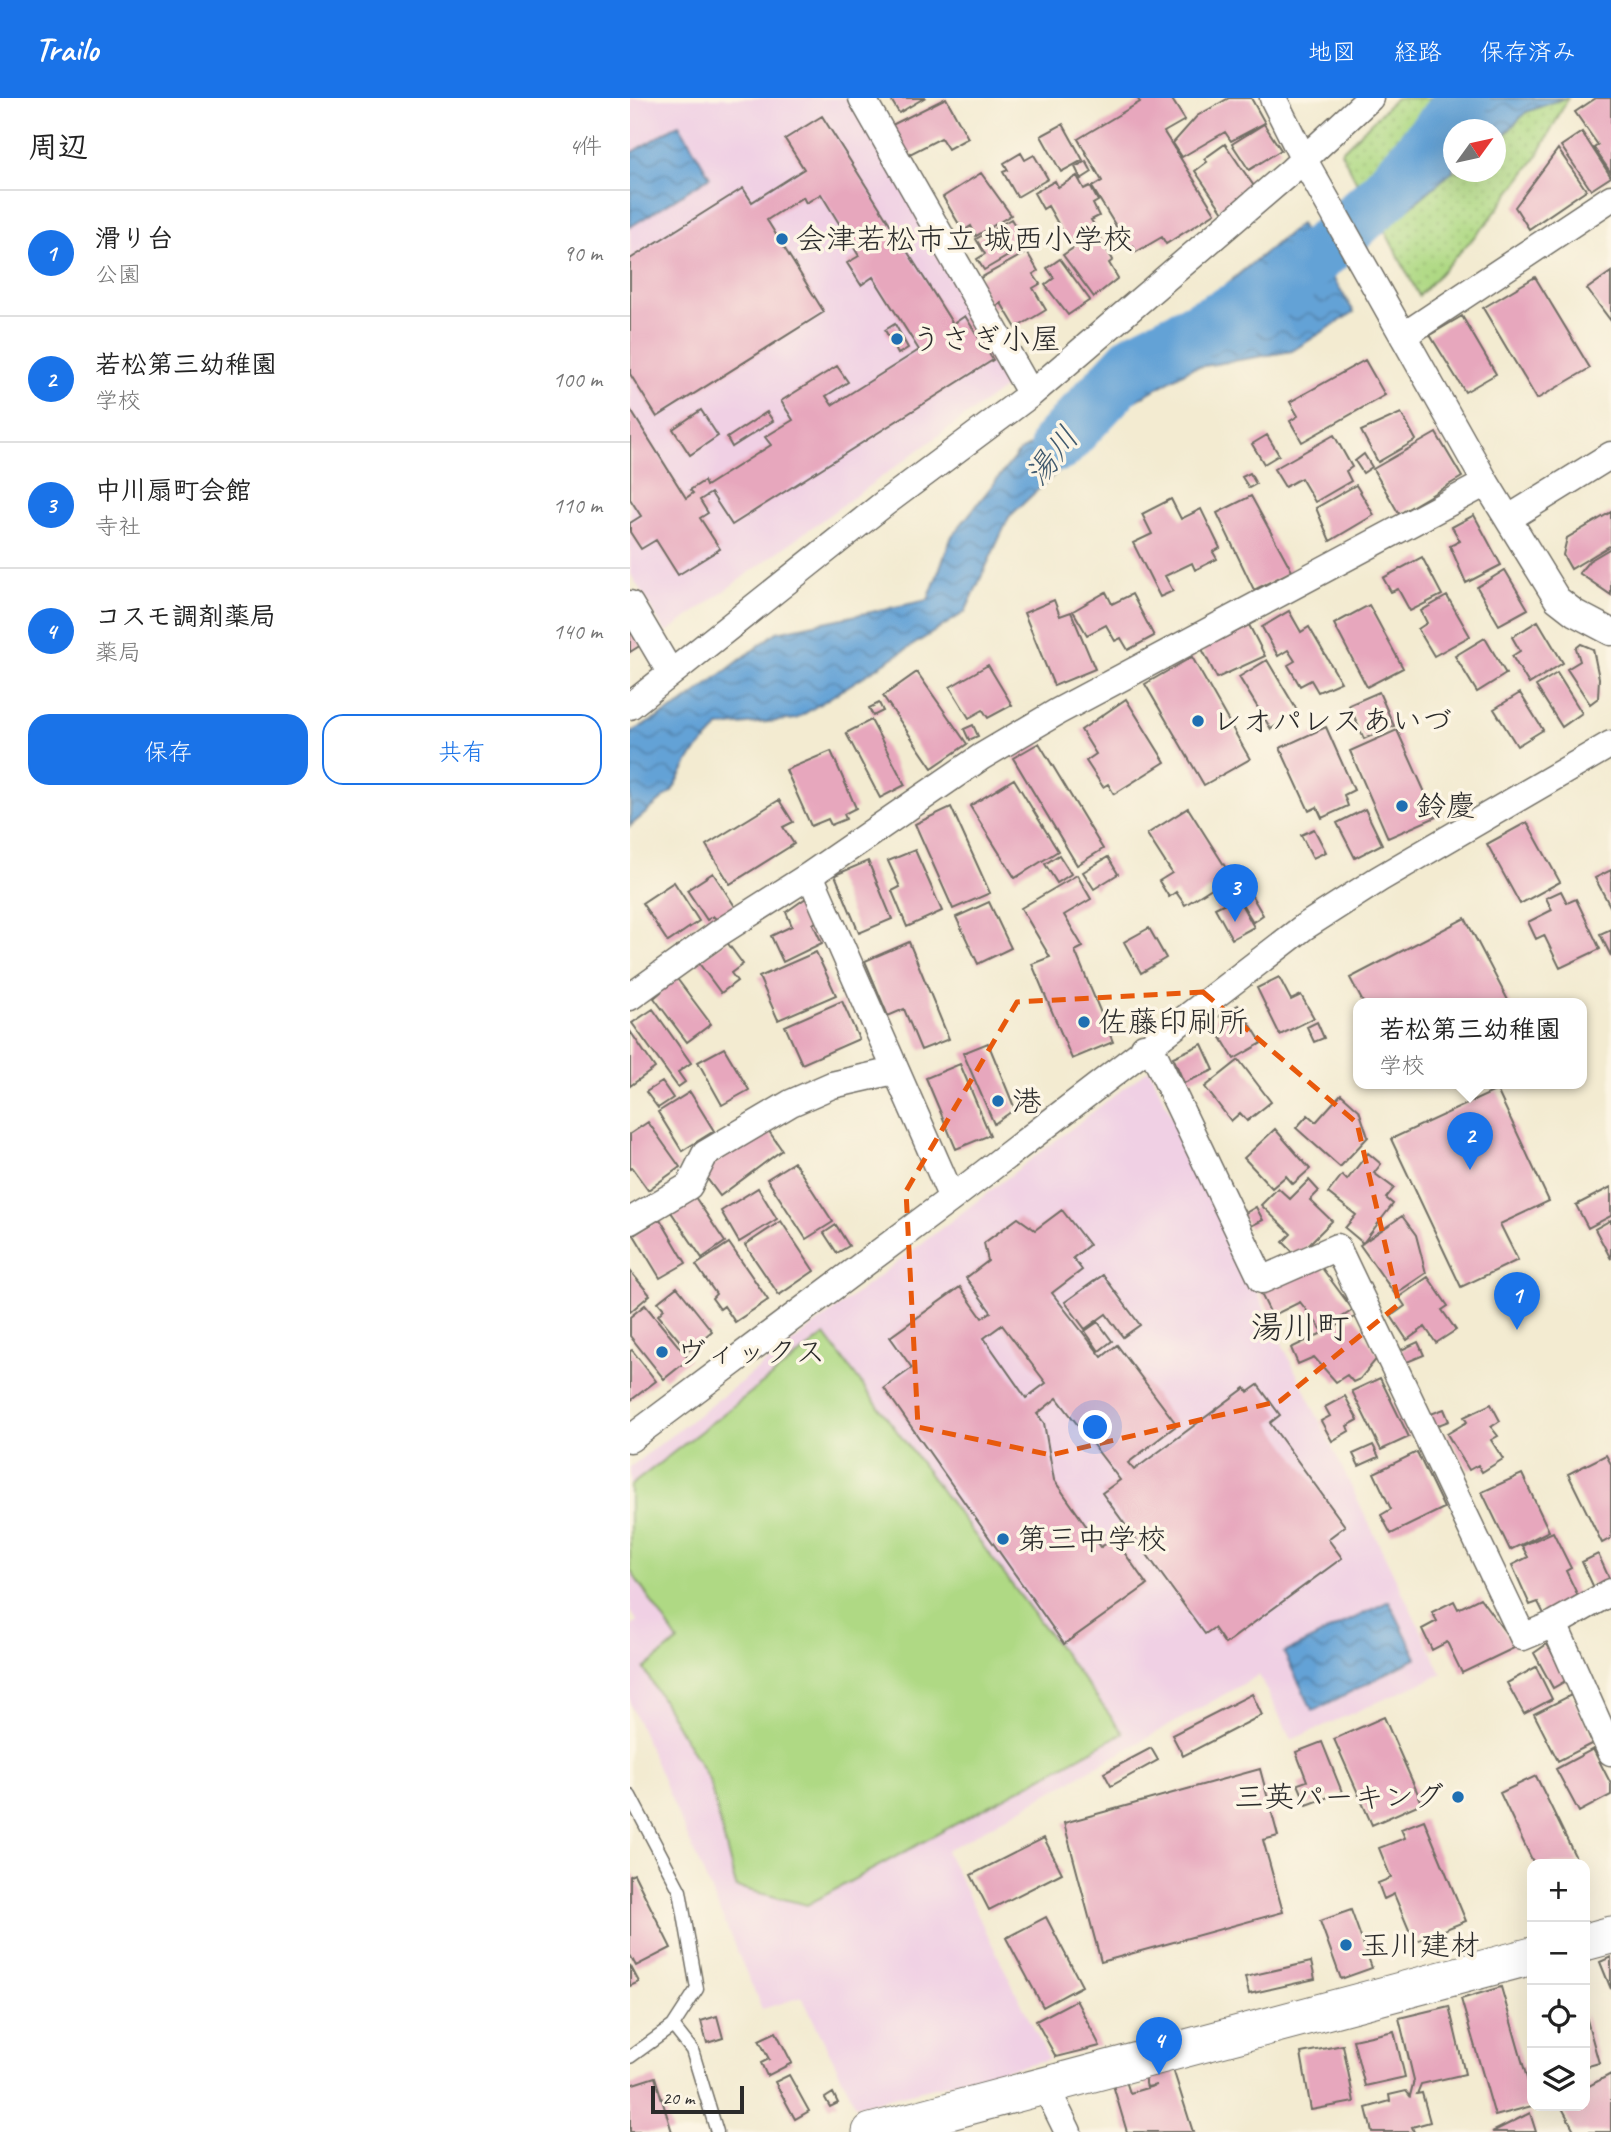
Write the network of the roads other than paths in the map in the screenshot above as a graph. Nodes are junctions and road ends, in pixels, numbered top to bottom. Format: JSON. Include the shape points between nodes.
{"nodes":[{"id":1,"x":862,"y":98,"type":"edge"},
{"id":2,"x":1273,"y":98,"type":"edge"},
{"id":3,"x":1370,"y":98,"type":"edge"},
{"id":4,"x":1309,"y":169,"type":"junction"},
{"id":5,"x":1611,"y":198,"type":"edge"},
{"id":6,"x":1400,"y":330,"type":"junction"},
{"id":7,"x":1031,"y":394,"type":"junction"},
{"id":8,"x":1611,"y":455,"type":"edge"},
{"id":9,"x":1486,"y":483,"type":"junction"},
{"id":10,"x":1519,"y":512,"type":"dead end"},
{"id":11,"x":630,"y":604,"type":"edge"},
{"id":12,"x":1611,"y":632,"type":"edge"},
{"id":13,"x":670,"y":671,"type":"junction"},
{"id":14,"x":630,"y":706,"type":"edge"},
{"id":15,"x":1611,"y":744,"type":"edge"},
{"id":16,"x":810,"y":875,"type":"junction"},
{"id":17,"x":630,"y":997,"type":"edge"},
{"id":18,"x":1144,"y":1047,"type":"junction"},
{"id":19,"x":894,"y":1071,"type":"junction"},
{"id":20,"x":952,"y":1198,"type":"junction"},
{"id":21,"x":630,"y":1222,"type":"edge"},
{"id":22,"x":630,"y":1439,"type":"edge"},
{"id":23,"x":1611,"y":1592,"type":"edge"},
{"id":24,"x":1554,"y":1625,"type":"junction"},
{"id":25,"x":1611,"y":1752,"type":"edge"},
{"id":26,"x":630,"y":1797,"type":"edge"},
{"id":27,"x":1611,"y":1935,"type":"edge"},
{"id":28,"x":1590,"y":1941,"type":"edge"},
{"id":29,"x":1527,"y":1957,"type":"edge"},
{"id":30,"x":673,"y":2026,"type":"junction"},
{"id":31,"x":630,"y":2057,"type":"edge"},
{"id":32,"x":1046,"y":2087,"type":"junction"},
{"id":33,"x":717,"y":2132,"type":"edge"},
{"id":34,"x":871,"y":2132,"type":"edge"},
{"id":35,"x":1068,"y":2132,"type":"edge"}],
"edges":[{"from":1,"to":7,"type":"street"},
{"from":2,"to":4,"type":"street"},
{"from":3,"to":4,"type":"street"},
{"from":4,"to":6,"type":"street"},
{"from":4,"to":7,"type":"street"},
{"from":5,"to":6,"type":"street"},
{"from":6,"to":9,"type":"street"},
{"from":7,"to":13,"type":"street"},
{"from":8,"to":10,"type":"street"},
{"from":9,"to":12,"type":"street","via":[[1557,599]]},
{"from":9,"to":16,"type":"street","via":[[1057,712],[981,757]]},
{"from":11,"to":13,"type":"street"},
{"from":13,"to":14,"type":"street"},
{"from":15,"to":18,"type":"street","via":[[1336,904]]},
{"from":16,"to":17,"type":"street"},
{"from":16,"to":19,"type":"street"},
{"from":18,"to":20,"type":"street"},
{"from":18,"to":24,"type":"street","via":[[1155,1056],[1262,1280],[1337,1247],[1523,1637]]},
{"from":19,"to":20,"type":"street"},
{"from":19,"to":21,"type":"street","via":[[832,1085],[791,1103],[705,1154],[689,1186]]},
{"from":20,"to":22,"type":"street"},
{"from":23,"to":24,"type":"street"},
{"from":24,"to":25,"type":"street"},
{"from":26,"to":30,"type":"lane","via":[[680,1891],[697,1989]]},
{"from":27,"to":28,"type":"street"},
{"from":29,"to":32,"type":"street"},
{"from":30,"to":31,"type":"lane"},
{"from":30,"to":33,"type":"lane","via":[[692,2050]]},
{"from":32,"to":34,"type":"street"},
{"from":32,"to":35,"type":"street"}]}
